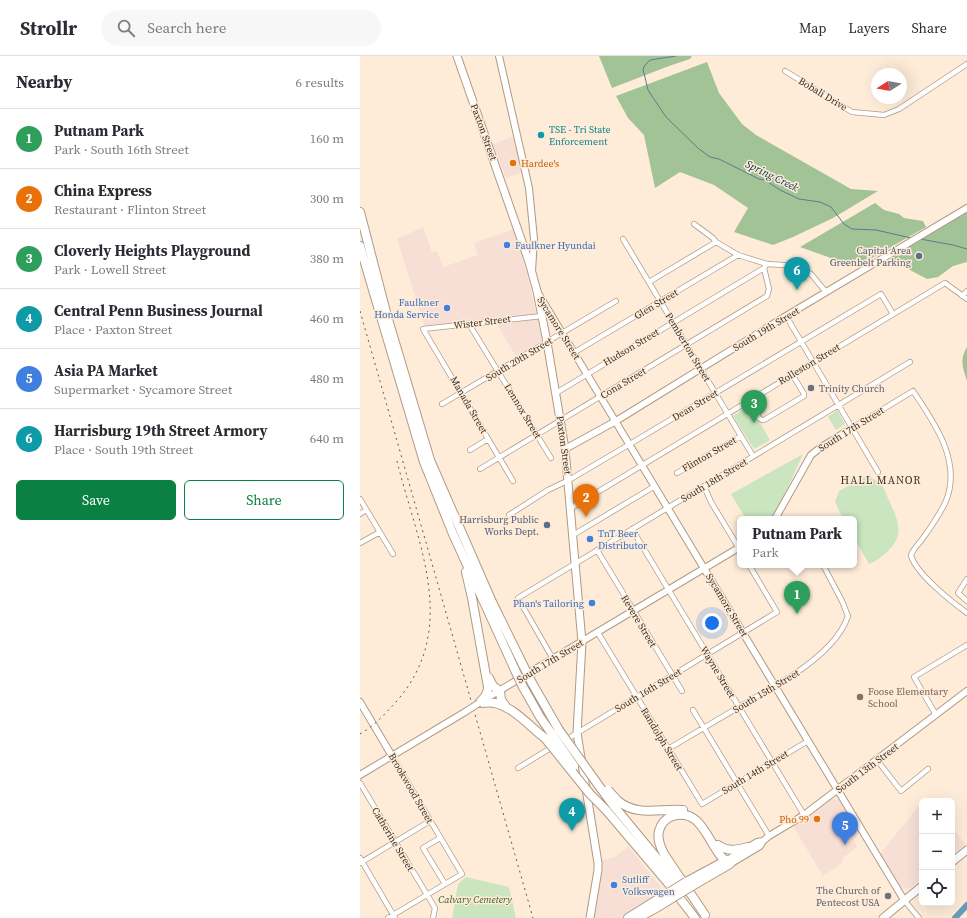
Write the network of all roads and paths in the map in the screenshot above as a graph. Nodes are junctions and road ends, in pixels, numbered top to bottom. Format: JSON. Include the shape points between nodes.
{"nodes":[{"id":1,"x":456,"y":56,"type":"edge"},
{"id":2,"x":499,"y":56,"type":"edge"},
{"id":3,"x":967,"y":64,"type":"edge"},
{"id":4,"x":785,"y":71,"type":"dead end"},
{"id":5,"x":967,"y":208,"type":"edge"},
{"id":6,"x":360,"y":212,"type":"edge"},
{"id":7,"x":694,"y":224,"type":"dead end"},
{"id":8,"x":623,"y":238,"type":"dead end"},
{"id":9,"x":716,"y":242,"type":"junction"},
{"id":10,"x":360,"y":246,"type":"edge"},
{"id":11,"x":738,"y":255,"type":"junction"},
{"id":12,"x":765,"y":266,"type":"junction"},
{"id":13,"x":532,"y":272,"type":"junction"},
{"id":14,"x":649,"y":282,"type":"junction"},
{"id":15,"x":537,"y":291,"type":"junction"},
{"id":16,"x":967,"y":291,"type":"edge"},
{"id":17,"x":826,"y":292,"type":"junction"},
{"id":18,"x":962,"y":296,"type":"junction"},
{"id":19,"x":967,"y":299,"type":"edge"},
{"id":20,"x":616,"y":301,"type":"dead end"},
{"id":21,"x":660,"y":301,"type":"junction"},
{"id":22,"x":893,"y":314,"type":"junction"},
{"id":23,"x":542,"y":316,"type":"junction"},
{"id":24,"x":786,"y":316,"type":"junction"},
{"id":25,"x":673,"y":322,"type":"junction"},
{"id":26,"x":469,"y":324,"type":"junction"},
{"id":27,"x":423,"y":329,"type":"joint"},
{"id":28,"x":563,"y":332,"type":"junction"},
{"id":29,"x":801,"y":341,"type":"junction"},
{"id":30,"x":547,"y":342,"type":"junction"},
{"id":31,"x":686,"y":345,"type":"junction"},
{"id":32,"x":575,"y":352,"type":"junction"},
{"id":33,"x":813,"y":362,"type":"junction"},
{"id":34,"x":910,"y":362,"type":"dead end"},
{"id":35,"x":701,"y":369,"type":"junction"},
{"id":36,"x":498,"y":371,"type":"junction"},
{"id":37,"x":587,"y":373,"type":"junction"},
{"id":38,"x":792,"y":374,"type":"junction"},
{"id":39,"x":462,"y":392,"type":"junction"},
{"id":40,"x":556,"y":392,"type":"junction"},
{"id":41,"x":715,"y":392,"type":"junction"},
{"id":42,"x":601,"y":396,"type":"junction"},
{"id":43,"x":749,"y":401,"type":"junction"},
{"id":44,"x":442,"y":404,"type":"dead end"},
{"id":45,"x":838,"y":405,"type":"junction"},
{"id":46,"x":728,"y":414,"type":"junction"},
{"id":47,"x":561,"y":420,"type":"junction"},
{"id":48,"x":616,"y":421,"type":"junction"},
{"id":49,"x":852,"y":428,"type":"junction"},
{"id":50,"x":537,"y":435,"type":"junction"},
{"id":51,"x":741,"y":436,"type":"junction"},
{"id":52,"x":488,"y":439,"type":"junction"},
{"id":53,"x":630,"y":444,"type":"junction"},
{"id":54,"x":565,"y":449,"type":"junction"},
{"id":55,"x":470,"y":450,"type":"dead end"},
{"id":56,"x":753,"y":456,"type":"junction"},
{"id":57,"x":499,"y":457,"type":"junction"},
{"id":58,"x":551,"y":458,"type":"dead end"},
{"id":59,"x":642,"y":465,"type":"junction"},
{"id":60,"x":480,"y":469,"type":"dead end"},
{"id":61,"x":878,"y":472,"type":"dead end"},
{"id":62,"x":678,"y":473,"type":"dead end"},
{"id":63,"x":569,"y":480,"type":"junction"},
{"id":64,"x":513,"y":481,"type":"dead end"},
{"id":65,"x":655,"y":486,"type":"junction"},
{"id":66,"x":704,"y":486,"type":"junction"},
{"id":67,"x":360,"y":499,"type":"edge"},
{"id":68,"x":571,"y":508,"type":"junction"},
{"id":69,"x":668,"y":508,"type":"junction"},
{"id":70,"x":366,"y":510,"type":"junction"},
{"id":71,"x":360,"y":514,"type":"edge"},
{"id":72,"x":509,"y":515,"type":"dead end"},
{"id":73,"x":779,"y":516,"type":"edge"},
{"id":74,"x":632,"y":529,"type":"junction"},
{"id":75,"x":380,"y":532,"type":"junction"},
{"id":76,"x":453,"y":534,"type":"junction"},
{"id":77,"x":573,"y":536,"type":"junction"},
{"id":78,"x":360,"y":543,"type":"edge"},
{"id":79,"x":737,"y":543,"type":"edge"},
{"id":80,"x":597,"y":550,"type":"junction"},
{"id":81,"x":737,"y":550,"type":"edge"},
{"id":82,"x":393,"y":554,"type":"dead end"},
{"id":83,"x":576,"y":563,"type":"junction"},
{"id":84,"x":704,"y":568,"type":"junction"},
{"id":85,"x":751,"y":568,"type":"edge"},
{"id":86,"x":825,"y":568,"type":"edge"},
{"id":87,"x":967,"y":579,"type":"edge"},
{"id":88,"x":669,"y":589,"type":"junction"},
{"id":89,"x":967,"y":601,"type":"edge"},
{"id":90,"x":634,"y":611,"type":"junction"},
{"id":91,"x":967,"y":613,"type":"edge"},
{"id":92,"x":598,"y":633,"type":"junction"},
{"id":93,"x":743,"y":633,"type":"junction"},
{"id":94,"x":582,"y":642,"type":"junction"},
{"id":95,"x":967,"y":645,"type":"edge"},
{"id":96,"x":708,"y":654,"type":"junction"},
{"id":97,"x":482,"y":658,"type":"junction"},
{"id":98,"x":553,"y":659,"type":"junction"},
{"id":99,"x":672,"y":675,"type":"junction"},
{"id":100,"x":775,"y":686,"type":"junction"},
{"id":101,"x":500,"y":691,"type":"junction"},
{"id":102,"x":682,"y":691,"type":"dead end"},
{"id":103,"x":967,"y":691,"type":"edge"},
{"id":104,"x":637,"y":697,"type":"junction"},
{"id":105,"x":360,"y":702,"type":"edge"},
{"id":106,"x":479,"y":703,"type":"junction"},
{"id":107,"x":739,"y":707,"type":"junction"},
{"id":108,"x":509,"y":710,"type":"junction"},
{"id":109,"x":693,"y":710,"type":"dead end"},
{"id":110,"x":936,"y":715,"type":"junction"},
{"id":111,"x":704,"y":728,"type":"junction"},
{"id":112,"x":577,"y":733,"type":"junction"},
{"id":113,"x":552,"y":734,"type":"junction"},
{"id":114,"x":808,"y":741,"type":"junction"},
{"id":115,"x":668,"y":749,"type":"junction"},
{"id":116,"x":392,"y":756,"type":"junction"},
{"id":117,"x":877,"y":760,"type":"junction"},
{"id":118,"x":772,"y":762,"type":"junction"},
{"id":119,"x":518,"y":768,"type":"dead end"},
{"id":120,"x":928,"y":769,"type":"dead end"},
{"id":121,"x":360,"y":775,"type":"edge"},
{"id":122,"x":737,"y":783,"type":"junction"},
{"id":123,"x":360,"y":784,"type":"edge"},
{"id":124,"x":838,"y":790,"type":"junction"},
{"id":125,"x":702,"y":804,"type":"joint"},
{"id":126,"x":613,"y":805,"type":"junction"},
{"id":127,"x":804,"y":815,"type":"junction"},
{"id":128,"x":430,"y":821,"type":"junction"},
{"id":129,"x":440,"y":838,"type":"junction"},
{"id":130,"x":766,"y":839,"type":"junction"},
{"id":131,"x":395,"y":842,"type":"junction"},
{"id":132,"x":717,"y":847,"type":"junction"},
{"id":133,"x":748,"y":847,"type":"junction"},
{"id":134,"x":967,"y":850,"type":"edge"},
{"id":135,"x":955,"y":860,"type":"edge"},
{"id":136,"x":361,"y":861,"type":"edge"},
{"id":137,"x":727,"y":862,"type":"junction"},
{"id":138,"x":710,"y":869,"type":"junction"},
{"id":139,"x":700,"y":878,"type":"junction"},
{"id":140,"x":668,"y":883,"type":"junction"},
{"id":141,"x":445,"y":884,"type":"junction"},
{"id":142,"x":919,"y":888,"type":"edge"},
{"id":143,"x":426,"y":895,"type":"junction"},
{"id":144,"x":904,"y":900,"type":"junction"},
{"id":145,"x":394,"y":916,"type":"edge"},
{"id":146,"x":643,"y":916,"type":"edge"},
{"id":147,"x":706,"y":917,"type":"edge"},
{"id":148,"x":388,"y":918,"type":"edge"},
{"id":149,"x":433,"y":918,"type":"edge"},
{"id":150,"x":590,"y":918,"type":"edge"},
{"id":151,"x":628,"y":918,"type":"edge"},
{"id":152,"x":690,"y":918,"type":"edge"},
{"id":153,"x":695,"y":918,"type":"edge"},
{"id":154,"x":883,"y":918,"type":"edge"},
{"id":155,"x":919,"y":918,"type":"edge"}],
"edges":[{"from":1,"to":13,"type":"main road","name":"Paxton Street","via":[[518,226]]},
{"from":2,"to":13,"type":"main road","via":[[529,188],[534,239]]},
{"from":3,"to":4,"type":"street","name":"Bobali Drive","via":[[899,109],[884,115],[852,112]]},
{"from":5,"to":17,"type":"main road","name":"South 19th Street"},
{"from":6,"to":113,"type":"highway","bridge":true,"via":[[389,323],[430,460],[492,602],[532,683]]},
{"from":7,"to":9,"type":"street"},
{"from":8,"to":14,"type":"street","name":"Pemberton Street"},
{"from":9,"to":11,"type":"street"},
{"from":9,"to":14,"type":"street"},
{"from":10,"to":76,"type":"highway","via":[[424,462]]},
{"from":11,"to":12,"type":"street"},
{"from":11,"to":21,"type":"street","name":"Glen Street"},
{"from":12,"to":17,"type":"street","via":[[783,265],[799,268],[811,274]]},
{"from":12,"to":25,"type":"street","name":"Hudson Street"},
{"from":12,"to":31,"type":"street","name":"Cona Street","via":[[769,289],[767,296]]},
{"from":13,"to":15,"type":"main road","name":"Paxton Street"},
{"from":14,"to":21,"type":"street","name":"Pemberton Street"},
{"from":15,"to":23,"type":"main road","name":"Paxton Street"},
{"from":15,"to":28,"type":"main road","name":"Sycamore Street"},
{"from":16,"to":18,"type":"street"},
{"from":17,"to":24,"type":"main road","name":"South 19th Street"},
{"from":18,"to":19,"type":"street"},
{"from":18,"to":22,"type":"street","name":"Rolleston Street","via":[[945,283]]},
{"from":20,"to":28,"type":"street","name":"South 20th Street"},
{"from":21,"to":25,"type":"street","name":"Pemberton Street"},
{"from":21,"to":32,"type":"street","name":"Glen Street"},
{"from":22,"to":29,"type":"street","name":"Dean Street","via":[[881,294]]},
{"from":22,"to":33,"type":"street","name":"Rolleston Street"},
{"from":23,"to":26,"type":"street","name":"Wister Street"},
{"from":23,"to":30,"type":"main road","name":"Paxton Street"},
{"from":24,"to":29,"type":"street"},
{"from":24,"to":35,"type":"main road","name":"South 19th Street"},
{"from":25,"to":31,"type":"street","name":"Pemberton Street"},
{"from":25,"to":37,"type":"street","name":"Hudson Street"},
{"from":26,"to":27,"type":"street","name":"Wister Street"},
{"from":26,"to":36,"type":"street","name":"Lennox Street"},
{"from":27,"to":39,"type":"street","name":"Manada Street"},
{"from":28,"to":30,"type":"street","name":"South 20th Street"},
{"from":28,"to":32,"type":"main road","name":"Sycamore Street"},
{"from":29,"to":33,"type":"street"},
{"from":29,"to":41,"type":"street","name":"Dean Street"},
{"from":30,"to":36,"type":"street","name":"South 20th Street"},
{"from":30,"to":40,"type":"main road","name":"Paxton Street"},
{"from":31,"to":35,"type":"street","name":"Pemberton Street"},
{"from":31,"to":42,"type":"street","name":"Cona Street"},
{"from":32,"to":37,"type":"main road","name":"Sycamore Street"},
{"from":33,"to":38,"type":"street","name":"Rolleston Street"},
{"from":33,"to":45,"type":"street"},
{"from":34,"to":45,"type":"street","name":"South 18th Street"},
{"from":35,"to":41,"type":"street","name":"Pemberton Street"},
{"from":35,"to":48,"type":"main road","name":"South 19th Street"},
{"from":36,"to":39,"type":"street","name":"South 20th Street"},
{"from":36,"to":50,"type":"street","name":"Lennox Street"},
{"from":37,"to":40,"type":"street","name":"Hudson Street"},
{"from":37,"to":42,"type":"main road","name":"Sycamore Street"},
{"from":38,"to":43,"type":"street","name":"Rolleston Street"},
{"from":38,"to":43,"type":"street","via":[[804,396],[764,420],[759,418]]},
{"from":39,"to":44,"type":"street","name":"South 20th Street"},
{"from":39,"to":52,"type":"street","name":"Manada Street"},
{"from":40,"to":47,"type":"main road","name":"Paxton Street"},
{"from":41,"to":46,"type":"street","name":"Pemberton Street"},
{"from":41,"to":53,"type":"street","name":"Dean Street"},
{"from":42,"to":47,"type":"street","name":"Cona Street"},
{"from":42,"to":48,"type":"main road","name":"Sycamore Street"},
{"from":43,"to":46,"type":"street","name":"Rolleston Street"},
{"from":45,"to":49,"type":"street"},
{"from":45,"to":56,"type":"street","name":"South 18th Street"},
{"from":46,"to":51,"type":"street","name":"Pemberton Street"},
{"from":46,"to":59,"type":"street","name":"Rolleston Street"},
{"from":47,"to":50,"type":"street","name":"Cona Street"},
{"from":47,"to":54,"type":"main road","name":"Paxton Street"},
{"from":48,"to":53,"type":"main road","name":"Sycamore Street"},
{"from":48,"to":54,"type":"main road","name":"South 19th Street"},
{"from":49,"to":61,"type":"street"},
{"from":49,"to":73,"type":"main road","name":"South 17th Street","via":[[811,455]]},
{"from":49,"to":91,"type":"street","name":"South 17th Street","via":[[913,391],[939,432],[946,448],[950,487],[946,501],[910,555],[928,580]]},
{"from":50,"to":57,"type":"street","name":"Cona Street"},
{"from":50,"to":58,"type":"street","name":"Lennox Street"},
{"from":51,"to":56,"type":"street","name":"Pemberton Street"},
{"from":51,"to":62,"type":"street","name":"Flinton Street"},
{"from":52,"to":55,"type":"street"},
{"from":52,"to":57,"type":"street","name":"Manada Street"},
{"from":53,"to":59,"type":"main road","name":"Sycamore Street"},
{"from":53,"to":63,"type":"street","name":"Dean Street"},
{"from":54,"to":63,"type":"main road","name":"Paxton Street"},
{"from":56,"to":66,"type":"street","name":"South 18th Street"},
{"from":57,"to":60,"type":"street","name":"Cona Street"},
{"from":57,"to":64,"type":"street","name":"Manada Street"},
{"from":59,"to":65,"type":"main road","name":"Sycamore Street"},
{"from":59,"to":68,"type":"street","name":"Rolleston Street"},
{"from":63,"to":68,"type":"main road","name":"Paxton Street"},
{"from":63,"to":72,"type":"street","name":"Dean Street"},
{"from":65,"to":69,"type":"main road","name":"Sycamore Street"},
{"from":65,"to":77,"type":"street"},
{"from":66,"to":69,"type":"street","name":"South 18th Street"},
{"from":66,"to":79,"type":"street"},
{"from":67,"to":70,"type":"street"},
{"from":68,"to":77,"type":"main road","name":"Paxton Street"},
{"from":69,"to":74,"type":"street","name":"South 18th Street"},
{"from":69,"to":84,"type":"main road","name":"Sycamore Street"},
{"from":70,"to":71,"type":"street"},
{"from":70,"to":75,"type":"street"},
{"from":74,"to":80,"type":"street","name":"South 18th Street"},
{"from":74,"to":88,"type":"street","name":"Wayne Street"},
{"from":75,"to":78,"type":"street"},
{"from":75,"to":82,"type":"street"},
{"from":76,"to":97,"type":"highway","via":[[469,582]]},
{"from":76,"to":113,"type":"highway","bridge":true,"via":[[523,688]]},
{"from":77,"to":83,"type":"main road","name":"Paxton Street"},
{"from":80,"to":83,"type":"street","name":"South 18th Street"},
{"from":80,"to":90,"type":"street","name":"Revere Street"},
{"from":81,"to":84,"type":"main road","name":"South 17th Street"},
{"from":83,"to":94,"type":"main road","name":"Paxton Street"},
{"from":83,"to":98,"type":"street","name":"South 18th Street","via":[[518,598]]},
{"from":84,"to":88,"type":"main road","name":"South 17th Street"},
{"from":84,"to":93,"type":"main road","name":"Sycamore Street"},
{"from":85,"to":93,"type":"street","name":"South 16th Street","via":[[777,612]]},
{"from":86,"to":100,"type":"street","name":"South 15th Street","via":[[842,600],[848,616],[846,624],[809,665]]},
{"from":87,"to":89,"type":"street","via":[[958,593]]},
{"from":88,"to":90,"type":"main road","name":"South 17th Street"},
{"from":88,"to":96,"type":"street","name":"Wayne Street"},
{"from":90,"to":92,"type":"main road","name":"South 17th Street"},
{"from":90,"to":99,"type":"street","name":"Revere Street"},
{"from":92,"to":94,"type":"main road","name":"South 17th Street"},
{"from":92,"to":104,"type":"street","name":"Randolph Street"},
{"from":93,"to":96,"type":"street","name":"South 16th Street"},
{"from":93,"to":100,"type":"main road","name":"Sycamore Street"},
{"from":94,"to":98,"type":"main road","name":"South 17th Street"},
{"from":94,"to":112,"type":"main road","name":"Paxton Street"},
{"from":95,"to":110,"type":"street","via":[[914,677]]},
{"from":96,"to":99,"type":"street","name":"South 16th Street"},
{"from":96,"to":107,"type":"street","name":"Wayne Street"},
{"from":97,"to":101,"type":"highway","via":[[491,684]]},
{"from":97,"to":106,"type":"highway","via":[[488,692]]},
{"from":98,"to":101,"type":"main road","name":"South 17th Street"},
{"from":99,"to":102,"type":"street","name":"Revere Street"},
{"from":99,"to":104,"type":"street","name":"South 16th Street"},
{"from":100,"to":107,"type":"street","name":"South 15th Street"},
{"from":100,"to":114,"type":"main road","name":"Sycamore Street"},
{"from":101,"to":106,"type":"main road","name":"South 17th Street"},
{"from":101,"to":108,"type":"highway","via":[[501,700]]},
{"from":103,"to":110,"type":"main road","name":"South 13th Street"},
{"from":104,"to":112,"type":"street","name":"South 16th Street"},
{"from":104,"to":115,"type":"street","name":"Randolph Street"},
{"from":105,"to":116,"type":"main road","name":"Brookwood Street"},
{"from":106,"to":108,"type":"highway","via":[[494,703]]},
{"from":106,"to":116,"type":"main road","name":"South 17th Street","bridge":true},
{"from":107,"to":111,"type":"street","name":"South 15th Street"},
{"from":107,"to":118,"type":"street","name":"Wayne Street"},
{"from":108,"to":113,"type":"highway","via":[[529,724]]},
{"from":109,"to":111,"type":"street"},
{"from":110,"to":117,"type":"main road","name":"South 13th Street"},
{"from":111,"to":115,"type":"street","name":"South 15th Street"},
{"from":111,"to":122,"type":"street"},
{"from":112,"to":119,"type":"street","name":"South 16th Street"},
{"from":112,"to":150,"type":"main road","name":"Paxton Street","via":[[598,862]]},
{"from":113,"to":126,"type":"highway","bridge":true,"via":[[567,757]]},
{"from":113,"to":126,"type":"highway","bridge":true,"via":[[566,740]]},
{"from":114,"to":118,"type":"street","name":"South 14th Street"},
{"from":114,"to":124,"type":"main road","name":"Sycamore Street"},
{"from":115,"to":125,"type":"street","name":"Randolph Street"},
{"from":116,"to":121,"type":"main road","name":"South 17th Street"},
{"from":116,"to":128,"type":"street","name":"Brookwood Street"},
{"from":117,"to":120,"type":"street","via":[[901,791]]},
{"from":117,"to":124,"type":"main road","name":"South 13th Street"},
{"from":118,"to":122,"type":"street","name":"South 14th Street"},
{"from":118,"to":127,"type":"street","name":"Wayne Street"},
{"from":122,"to":125,"type":"street","name":"South 14th Street"},
{"from":122,"to":130,"type":"street"},
{"from":123,"to":131,"type":"street","name":"Catherine Street"},
{"from":124,"to":127,"type":"main road","name":"South 13th Street"},
{"from":124,"to":144,"type":"main road","name":"Sycamore Street"},
{"from":126,"to":132,"type":"highway","via":[[640,811],[680,810],[694,813],[704,822]]},
{"from":126,"to":140,"type":"highway"},
{"from":126,"to":147,"type":"highway"},
{"from":127,"to":130,"type":"main road","name":"South 13th Street"},
{"from":128,"to":129,"type":"street","name":"Brookwood Street"},
{"from":128,"to":131,"type":"street"},
{"from":129,"to":141,"type":"street","name":"Brookwood Street","via":[[462,874]]},
{"from":129,"to":141,"type":"street","via":[[423,848]]},
{"from":130,"to":133,"type":"main road","name":"South 13th Street"},
{"from":130,"to":137,"type":"main road","name":"South 13th Street","via":[[760,846]]},
{"from":131,"to":136,"type":"street"},
{"from":131,"to":143,"type":"street","name":"Catherine Street"},
{"from":132,"to":133,"type":"highway","via":[[736,850]]},
{"from":132,"to":137,"type":"highway"},
{"from":132,"to":138,"type":"highway","via":[[717,860]]},
{"from":132,"to":147,"type":"highway","via":[[700,824],[691,817],[673,816],[662,824],[659,830],[659,845]]},
{"from":133,"to":137,"type":"main road","name":"South 13th Street"},
{"from":134,"to":135,"type":"main road"},
{"from":136,"to":145,"type":"street"},
{"from":137,"to":138,"type":"highway","name":"South 13th Street"},
{"from":137,"to":139,"type":"highway","name":"South 13th Street"},
{"from":138,"to":139,"type":"highway","name":"South 13th Street"},
{"from":139,"to":146,"type":"highway","name":"South 13th Street","bridge":true,"via":[[654,906],[650,914]]},
{"from":140,"to":152,"type":"highway"},
{"from":140,"to":153,"type":"highway"},
{"from":141,"to":143,"type":"street"},
{"from":142,"to":144,"type":"main road"},
{"from":143,"to":145,"type":"street"},
{"from":143,"to":149,"type":"street","name":"Catherine Street","via":[[435,908]]},
{"from":144,"to":154,"type":"main road"},
{"from":144,"to":155,"type":"street","name":"Sycamore Street"},
{"from":145,"to":148,"type":"street"},
{"from":146,"to":151,"type":"highway"}]}
